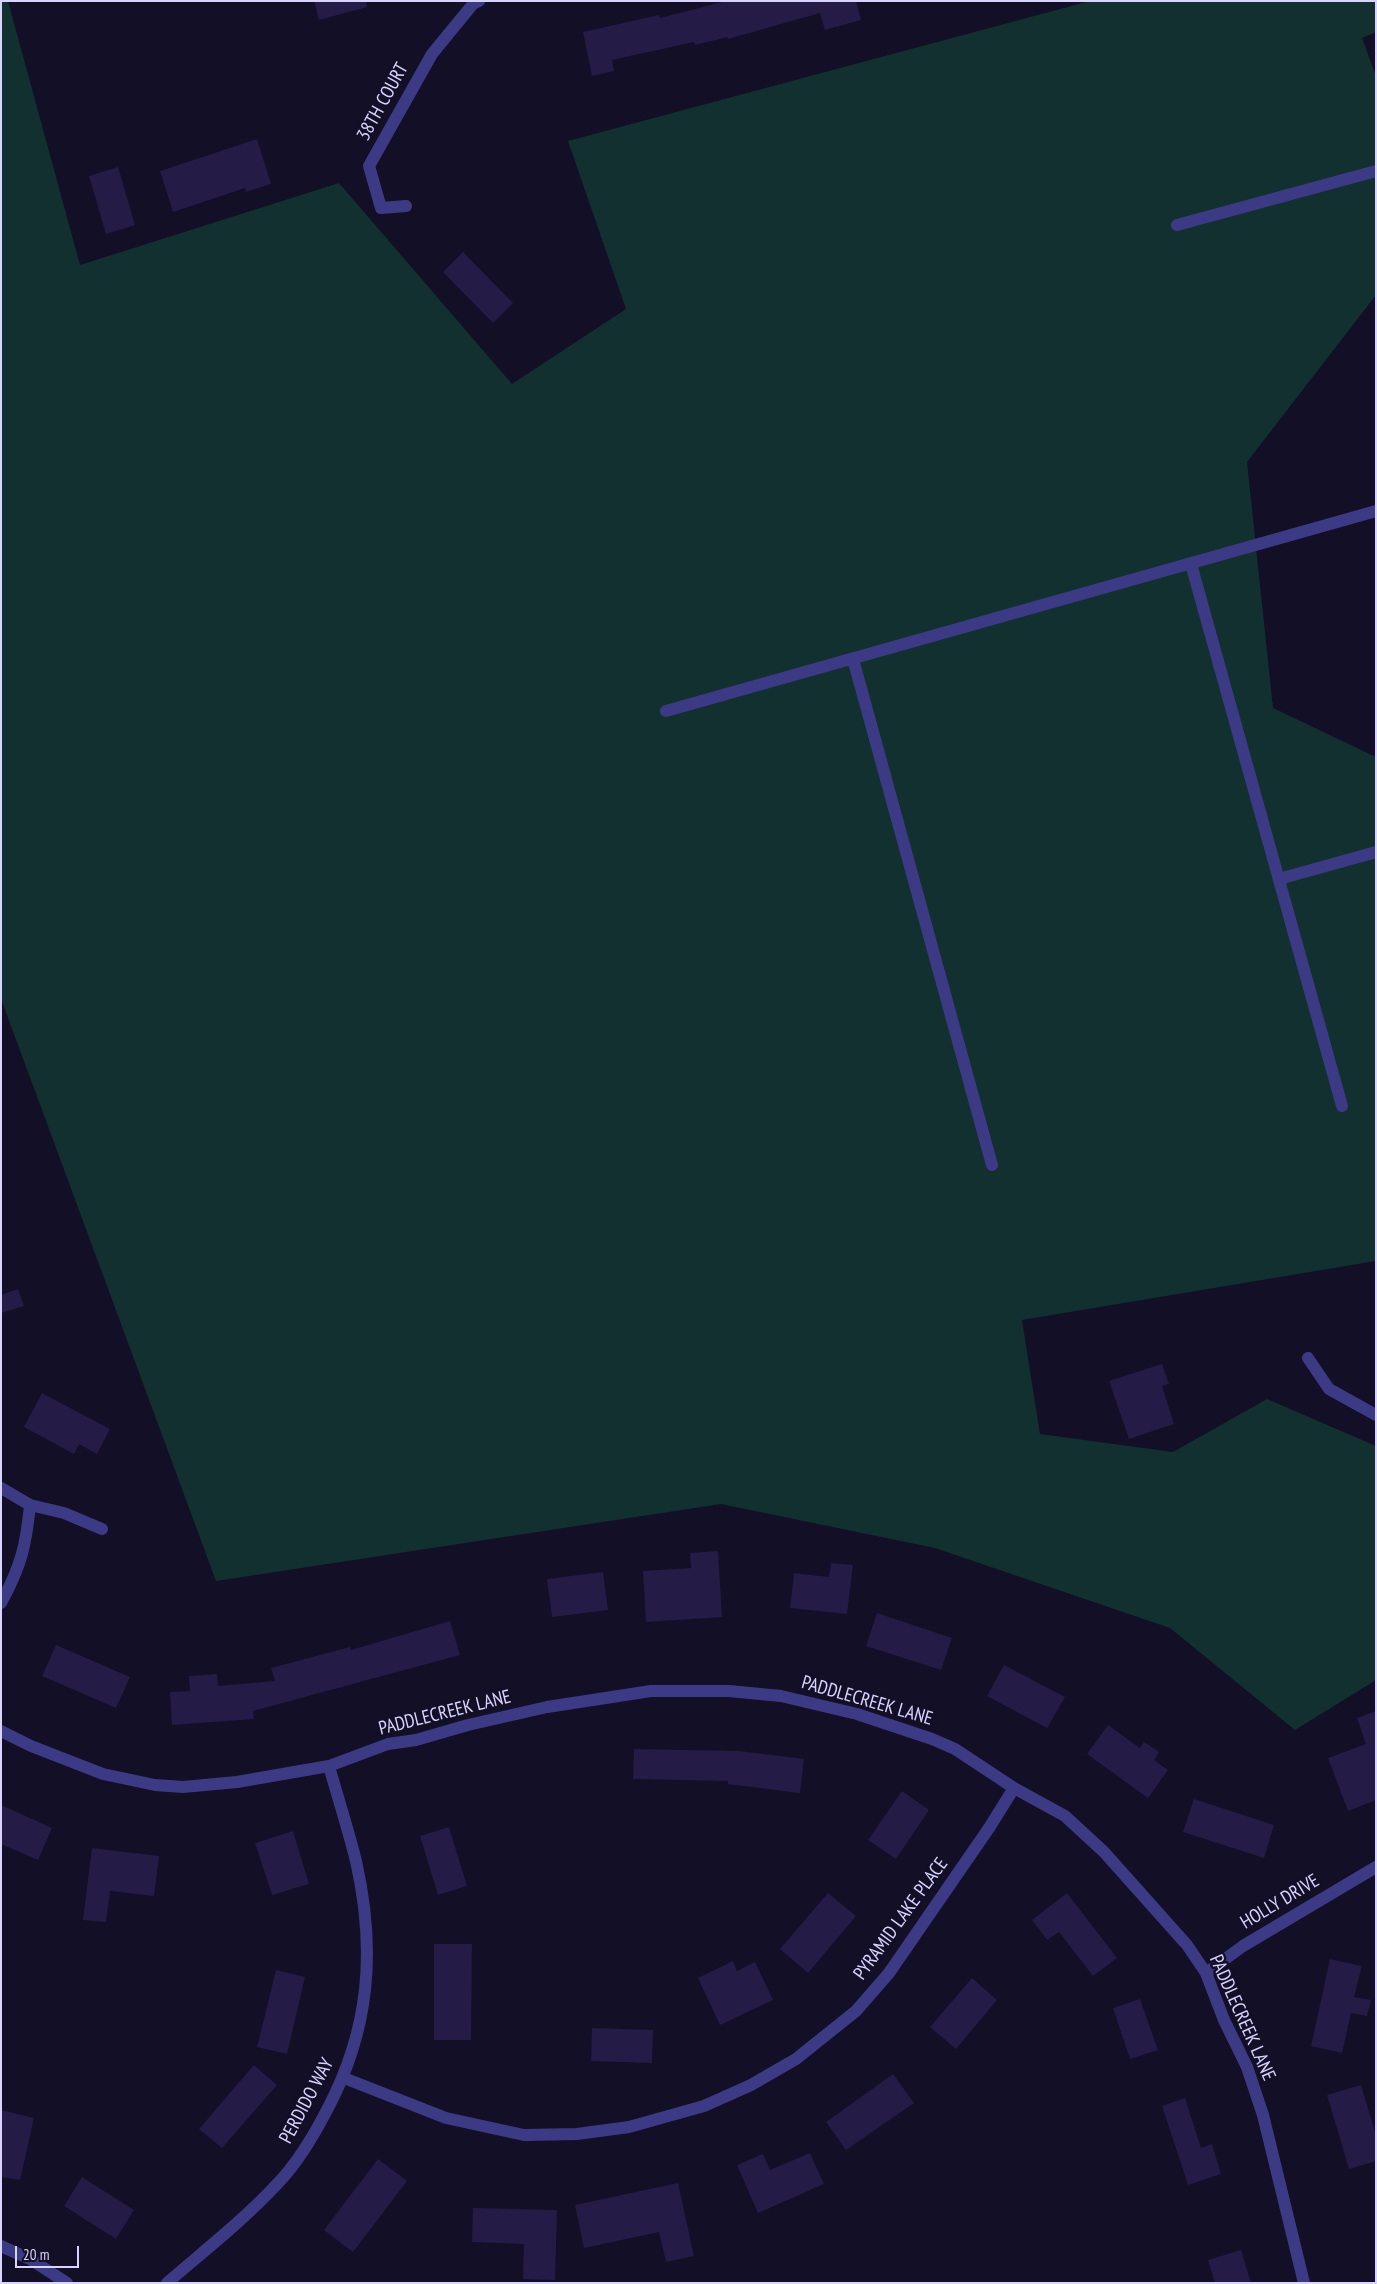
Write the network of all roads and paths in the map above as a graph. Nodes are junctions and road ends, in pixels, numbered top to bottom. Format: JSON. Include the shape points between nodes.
{"nodes":[{"id":1,"x":475,"y":2,"type":"edge"},
{"id":2,"x":1376,"y":171,"type":"edge"},
{"id":3,"x":406,"y":206,"type":"dead end"},
{"id":4,"x":1177,"y":224,"type":"dead end"},
{"id":5,"x":1376,"y":511,"type":"edge"},
{"id":6,"x":1191,"y":564,"type":"junction"},
{"id":7,"x":853,"y":659,"type":"junction"},
{"id":8,"x":666,"y":711,"type":"dead end"},
{"id":9,"x":1376,"y":852,"type":"edge"},
{"id":10,"x":1279,"y":879,"type":"junction"},
{"id":11,"x":1342,"y":1106,"type":"dead end"},
{"id":12,"x":992,"y":1165,"type":"dead end"},
{"id":13,"x":1308,"y":1358,"type":"dead end"},
{"id":14,"x":1376,"y":1415,"type":"edge"},
{"id":15,"x":1,"y":1488,"type":"edge"},
{"id":16,"x":30,"y":1504,"type":"junction"},
{"id":17,"x":102,"y":1529,"type":"dead end"},
{"id":18,"x":1,"y":1603,"type":"edge"},
{"id":19,"x":1,"y":1731,"type":"edge"},
{"id":20,"x":329,"y":1766,"type":"junction"},
{"id":21,"x":1014,"y":1788,"type":"junction"},
{"id":22,"x":1376,"y":1866,"type":"edge"},
{"id":23,"x":1206,"y":1973,"type":"junction"},
{"id":24,"x":344,"y":2078,"type":"junction"},
{"id":25,"x":1,"y":2246,"type":"edge"},
{"id":26,"x":67,"y":2283,"type":"edge"},
{"id":27,"x":167,"y":2283,"type":"edge"},
{"id":28,"x":1304,"y":2283,"type":"edge"}],
"edges":[{"from":1,"to":3,"type":"street","name":"38TH COURT","via":[[432,54],[369,166],[381,208]]},
{"from":2,"to":4,"type":"street"},
{"from":5,"to":6,"type":"street"},
{"from":6,"to":7,"type":"street"},
{"from":6,"to":10,"type":"street"},
{"from":7,"to":8,"type":"street"},
{"from":7,"to":12,"type":"street"},
{"from":9,"to":10,"type":"street"},
{"from":10,"to":11,"type":"street"},
{"from":13,"to":14,"type":"street","via":[[1329,1389]]},
{"from":15,"to":16,"type":"street"},
{"from":16,"to":17,"type":"street","via":[[64,1513]]},
{"from":16,"to":18,"type":"street","via":[[27,1543],[14,1580]]},
{"from":19,"to":20,"type":"street","name":"PADDLECREEK LANE","via":[[103,1774],[155,1785],[183,1787],[237,1782]]},
{"from":20,"to":21,"type":"street","name":"PADDLECREEK LANE","via":[[388,1744],[564,1704],[651,1691],[730,1691],[781,1696],[832,1707],[932,1739],[955,1749]]},
{"from":20,"to":24,"type":"street","name":"PERDIDO WAY","via":[[356,1862],[368,1960],[358,2036]]},
{"from":21,"to":23,"type":"street","name":"PADDLECREEK LANE","via":[[1064,1816],[1085,1833],[1188,1945]]},
{"from":21,"to":24,"type":"street","name":"PYRAMID LAKE PLACE","via":[[890,1973],[861,2004],[796,2059],[744,2089],[704,2106],[628,2127],[576,2134],[524,2135],[446,2118]]},
{"from":22,"to":23,"type":"street","name":"HOLLY DRIVE","via":[[1243,1946]]},
{"from":23,"to":28,"type":"street","name":"PADDLECREEK LANE","via":[[1247,2067],[1263,2115]]},
{"from":24,"to":27,"type":"street","name":"PERDIDO WAY","via":[[310,2142],[281,2181]]},
{"from":25,"to":26,"type":"street"}]}
